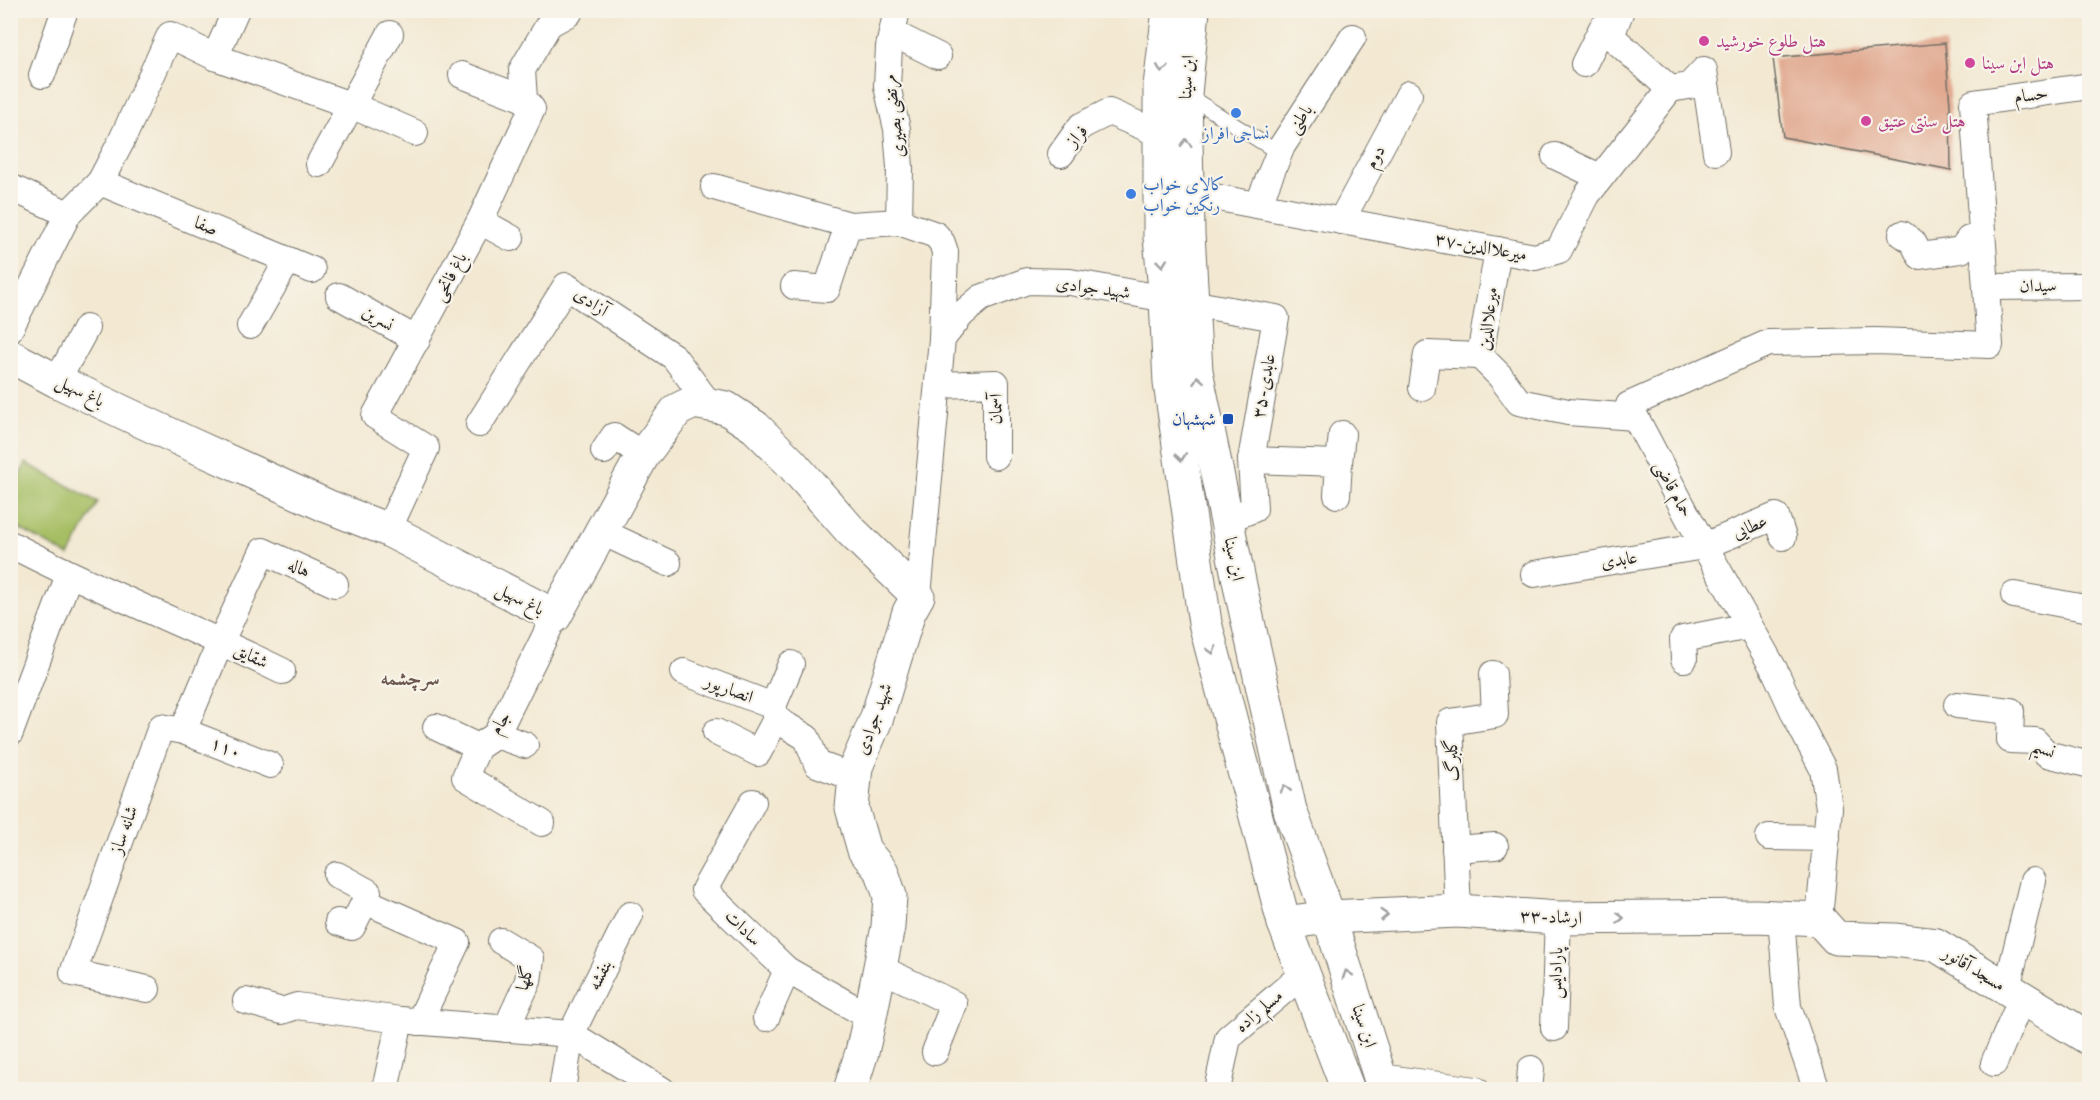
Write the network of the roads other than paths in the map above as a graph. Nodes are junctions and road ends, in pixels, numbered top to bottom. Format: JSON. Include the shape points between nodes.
{"nodes":[{"id":1,"x":65,"y":10,"type":"edge"},
{"id":2,"x":236,"y":10,"type":"edge"},
{"id":3,"x":570,"y":10,"type":"edge"},
{"id":4,"x":1169,"y":10,"type":"edge"},
{"id":5,"x":1192,"y":10,"type":"edge"},
{"id":6,"x":1621,"y":10,"type":"edge"},
{"id":7,"x":894,"y":22,"type":"edge"},
{"id":8,"x":390,"y":34,"type":"dead end"},
{"id":9,"x":1611,"y":36,"type":"junction"},
{"id":10,"x":1353,"y":37,"type":"dead end"},
{"id":11,"x":938,"y":56,"type":"dead end"},
{"id":12,"x":215,"y":57,"type":"junction"},
{"id":13,"x":1584,"y":64,"type":"dead end"},
{"id":14,"x":42,"y":75,"type":"dead end"},
{"id":15,"x":462,"y":75,"type":"dead end"},
{"id":16,"x":2090,"y":86,"type":"edge"},
{"id":17,"x":1670,"y":89,"type":"junction"},
{"id":18,"x":1185,"y":94,"type":"junction"},
{"id":19,"x":1408,"y":94,"type":"dead end"},
{"id":20,"x":524,"y":99,"type":"junction"},
{"id":21,"x":353,"y":106,"type":"junction"},
{"id":22,"x":415,"y":133,"type":"dead end"},
{"id":23,"x":1160,"y":134,"type":"junction"},
{"id":24,"x":1716,"y":152,"type":"dead end"},
{"id":25,"x":1280,"y":153,"type":"junction"},
{"id":26,"x":1061,"y":154,"type":"dead end"},
{"id":27,"x":1555,"y":156,"type":"dead end"},
{"id":28,"x":319,"y":164,"type":"dead end"},
{"id":29,"x":1600,"y":177,"type":"junction"},
{"id":30,"x":100,"y":182,"type":"junction"},
{"id":31,"x":10,"y":187,"type":"edge"},
{"id":32,"x":714,"y":187,"type":"dead end"},
{"id":33,"x":1187,"y":192,"type":"junction"},
{"id":34,"x":1258,"y":206,"type":"junction"},
{"id":35,"x":68,"y":214,"type":"junction"},
{"id":36,"x":480,"y":221,"type":"junction"},
{"id":37,"x":1341,"y":221,"type":"junction"},
{"id":38,"x":899,"y":222,"type":"junction"},
{"id":39,"x":850,"y":225,"type":"junction"},
{"id":40,"x":1902,"y":234,"type":"dead end"},
{"id":41,"x":1982,"y":237,"type":"junction"},
{"id":42,"x":511,"y":238,"type":"dead end"},
{"id":43,"x":1498,"y":250,"type":"junction"},
{"id":44,"x":288,"y":260,"type":"junction"},
{"id":45,"x":312,"y":270,"type":"dead end"},
{"id":46,"x":794,"y":286,"type":"dead end"},
{"id":47,"x":2090,"y":286,"type":"edge"},
{"id":48,"x":1986,"y":287,"type":"junction"},
{"id":49,"x":339,"y":296,"type":"dead end"},
{"id":50,"x":1179,"y":302,"type":"junction"},
{"id":51,"x":250,"y":326,"type":"dead end"},
{"id":52,"x":86,"y":328,"type":"dead end"},
{"id":53,"x":10,"y":329,"type":"edge"},
{"id":54,"x":942,"y":339,"type":"junction"},
{"id":55,"x":417,"y":340,"type":"junction"},
{"id":56,"x":10,"y":356,"type":"edge"},
{"id":57,"x":1480,"y":356,"type":"junction"},
{"id":58,"x":57,"y":381,"type":"junction"},
{"id":59,"x":939,"y":385,"type":"junction"},
{"id":60,"x":1422,"y":388,"type":"dead end"},
{"id":61,"x":709,"y":404,"type":"junction"},
{"id":62,"x":1635,"y":417,"type":"junction"},
{"id":63,"x":479,"y":424,"type":"dead end"},
{"id":64,"x":1342,"y":434,"type":"dead end"},
{"id":65,"x":604,"y":451,"type":"dead end"},
{"id":66,"x":643,"y":455,"type":"junction"},
{"id":67,"x":996,"y":456,"type":"dead end"},
{"id":68,"x":1251,"y":460,"type":"junction"},
{"id":69,"x":1339,"y":463,"type":"junction"},
{"id":70,"x":1337,"y":495,"type":"dead end"},
{"id":71,"x":1226,"y":520,"type":"junction"},
{"id":72,"x":388,"y":530,"type":"junction"},
{"id":73,"x":600,"y":531,"type":"junction"},
{"id":74,"x":1192,"y":533,"type":"junction"},
{"id":75,"x":1783,"y":537,"type":"dead end"},
{"id":76,"x":10,"y":544,"type":"edge"},
{"id":77,"x":1704,"y":546,"type":"junction"},
{"id":78,"x":668,"y":563,"type":"dead end"},
{"id":79,"x":1534,"y":574,"type":"dead end"},
{"id":80,"x":69,"y":575,"type":"junction"},
{"id":81,"x":335,"y":584,"type":"dead end"},
{"id":82,"x":2014,"y":595,"type":"dead end"},
{"id":83,"x":918,"y":596,"type":"junction"},
{"id":84,"x":2090,"y":609,"type":"edge"},
{"id":85,"x":555,"y":616,"type":"junction"},
{"id":86,"x":1749,"y":626,"type":"junction"},
{"id":87,"x":221,"y":641,"type":"junction"},
{"id":88,"x":1684,"y":659,"type":"dead end"},
{"id":89,"x":790,"y":664,"type":"dead end"},
{"id":90,"x":282,"y":671,"type":"dead end"},
{"id":91,"x":684,"y":672,"type":"dead end"},
{"id":92,"x":1493,"y":674,"type":"dead end"},
{"id":93,"x":1957,"y":705,"type":"dead end"},
{"id":94,"x":775,"y":712,"type":"junction"},
{"id":95,"x":436,"y":727,"type":"dead end"},
{"id":96,"x":183,"y":731,"type":"junction"},
{"id":97,"x":716,"y":732,"type":"dead end"},
{"id":98,"x":10,"y":733,"type":"edge"},
{"id":99,"x":487,"y":741,"type":"junction"},
{"id":100,"x":525,"y":745,"type":"dead end"},
{"id":101,"x":270,"y":765,"type":"dead end"},
{"id":102,"x":2090,"y":765,"type":"edge"},
{"id":103,"x":855,"y":778,"type":"junction"},
{"id":104,"x":753,"y":801,"type":"dead end"},
{"id":105,"x":542,"y":823,"type":"dead end"},
{"id":106,"x":1769,"y":837,"type":"dead end"},
{"id":107,"x":1827,"y":838,"type":"junction"},
{"id":108,"x":1495,"y":846,"type":"dead end"},
{"id":109,"x":1455,"y":849,"type":"junction"},
{"id":110,"x":337,"y":875,"type":"dead end"},
{"id":111,"x":2033,"y":881,"type":"dead end"},
{"id":112,"x":365,"y":901,"type":"junction"},
{"id":113,"x":1458,"y":911,"type":"junction"},
{"id":114,"x":630,"y":915,"type":"dead end"},
{"id":115,"x":1329,"y":917,"type":"junction"},
{"id":116,"x":1781,"y":917,"type":"junction"},
{"id":117,"x":1558,"y":918,"type":"junction"},
{"id":118,"x":1819,"y":919,"type":"junction"},
{"id":119,"x":338,"y":922,"type":"dead end"},
{"id":120,"x":1284,"y":923,"type":"junction"},
{"id":121,"x":501,"y":941,"type":"dead end"},
{"id":122,"x":880,"y":968,"type":"junction"},
{"id":123,"x":787,"y":970,"type":"junction"},
{"id":124,"x":1303,"y":974,"type":"junction"},
{"id":125,"x":147,"y":989,"type":"dead end"},
{"id":126,"x":2014,"y":993,"type":"junction"},
{"id":127,"x":246,"y":1001,"type":"dead end"},
{"id":128,"x":870,"y":1017,"type":"junction"},
{"id":129,"x":765,"y":1018,"type":"dead end"},
{"id":130,"x":410,"y":1021,"type":"junction"},
{"id":131,"x":1554,"y":1028,"type":"dead end"},
{"id":132,"x":506,"y":1029,"type":"junction"},
{"id":133,"x":571,"y":1034,"type":"junction"},
{"id":134,"x":2089,"y":1036,"type":"edge"},
{"id":135,"x":935,"y":1052,"type":"dead end"},
{"id":136,"x":1994,"y":1063,"type":"dead end"},
{"id":137,"x":1382,"y":1083,"type":"edge"},
{"id":138,"x":385,"y":1089,"type":"edge"},
{"id":139,"x":562,"y":1089,"type":"edge"},
{"id":140,"x":662,"y":1089,"type":"edge"},
{"id":141,"x":850,"y":1089,"type":"edge"},
{"id":142,"x":1217,"y":1089,"type":"edge"},
{"id":143,"x":1348,"y":1089,"type":"edge"},
{"id":144,"x":1476,"y":1089,"type":"edge"},
{"id":145,"x":1817,"y":1089,"type":"edge"}],
"edges":[{"from":1,"to":14,"type":"street"},
{"from":2,"to":12,"type":"street"},
{"from":3,"to":20,"type":"street","name":"باغ فاتحی","via":[[549,24],[522,70]]},
{"from":4,"to":23,"type":"street","name":"ابن سینا","one_way":true,"via":[[1160,86]]},
{"from":5,"to":18,"type":"street","name":"ابن سینا"},
{"from":6,"to":9,"type":"street"},
{"from":7,"to":11,"type":"street"},
{"from":7,"to":38,"type":"street","name":"مرتضی بصیری","via":[[887,86],[897,129]]},
{"from":8,"to":21,"type":"street"},
{"from":9,"to":13,"type":"street","via":[[1602,28]]},
{"from":9,"to":17,"type":"street"},
{"from":10,"to":25,"type":"street","name":"باطنی"},
{"from":12,"to":21,"type":"street"},
{"from":12,"to":30,"type":"street","via":[[170,35]]},
{"from":15,"to":20,"type":"street"},
{"from":16,"to":41,"type":"street","name":"حسام","via":[[1973,103]]},
{"from":17,"to":24,"type":"street","via":[[1689,86],[1704,70]]},
{"from":17,"to":29,"type":"street","name":"۳۷-میرعلاالدین"},
{"from":18,"to":25,"type":"lane"},
{"from":33,"to":18,"type":"street","name":"ابن سینا","one_way":true},
{"from":19,"to":37,"type":"street","name":"دوم"},
{"from":20,"to":36,"type":"street","name":"باغ فاتحی","via":[[532,109]]},
{"from":21,"to":22,"type":"street"},
{"from":21,"to":28,"type":"street"},
{"from":23,"to":26,"type":"street","name":"فراز","via":[[1109,112],[1081,126]]},
{"from":23,"to":50,"type":"street","name":"ابن سینا","one_way":true,"via":[[1160,238]]},
{"from":25,"to":34,"type":"street","name":"باطنی"},
{"from":27,"to":29,"type":"street"},
{"from":29,"to":43,"type":"street","name":"۳۷-میرعلاالدین","via":[[1559,250],[1535,257]]},
{"from":30,"to":35,"type":"street"},
{"from":30,"to":44,"type":"street","name":"صفا"},
{"from":31,"to":35,"type":"street"},
{"from":32,"to":39,"type":"street","name":"شهید جوادی"},
{"from":33,"to":34,"type":"street","name":"۳۷-میرعلاالدین"},
{"from":33,"to":50,"type":"street","name":"ابن سینا"},
{"from":34,"to":37,"type":"street","name":"۳۷-میرعلاالدین"},
{"from":35,"to":53,"type":"street"},
{"from":36,"to":42,"type":"street"},
{"from":36,"to":55,"type":"street","name":"باغ فاتحی"},
{"from":37,"to":43,"type":"street","name":"۳۷-میرعلاالدین"},
{"from":38,"to":39,"type":"street","name":"شهید جوادی"},
{"from":38,"to":54,"type":"street","name":"شهید جوادی","via":[[936,235],[942,243]]},
{"from":39,"to":46,"type":"street","via":[[827,289]]},
{"from":40,"to":41,"type":"street","via":[[1913,242],[1920,256],[1961,250],[1969,239]]},
{"from":41,"to":48,"type":"street"},
{"from":43,"to":57,"type":"street","name":"میرعلاالدین"},
{"from":44,"to":45,"type":"street","name":"صفا"},
{"from":44,"to":51,"type":"street"},
{"from":47,"to":48,"type":"street","name":"سیدان"},
{"from":48,"to":62,"type":"street","via":[[1990,345],[1768,343],[1629,405]]},
{"from":49,"to":55,"type":"street","name":"نسرین"},
{"from":50,"to":54,"type":"street","name":"شهید جوادی","via":[[1070,282],[1027,281],[981,298]]},
{"from":50,"to":68,"type":"street","name":"۳۵-عابدی","via":[[1276,318]]},
{"from":71,"to":50,"type":"street","name":"ابن سینا","one_way":true},
{"from":50,"to":74,"type":"street","name":"ابن سینا","one_way":true,"via":[[1170,383]]},
{"from":52,"to":58,"type":"street"},
{"from":54,"to":59,"type":"street","name":"شهید جوادی"},
{"from":55,"to":72,"type":"street","name":"باغ فاتحی","via":[[375,416],[426,448]]},
{"from":56,"to":58,"type":"street","name":"باغ سهیل"},
{"from":57,"to":60,"type":"street","via":[[1427,354]]},
{"from":57,"to":62,"type":"street","name":"میرعلاالدین","via":[[1519,402],[1568,412]]},
{"from":58,"to":72,"type":"street","name":"باغ سهیل","via":[[327,506]]},
{"from":59,"to":67,"type":"street","name":"آسمان","via":[[996,383]]},
{"from":59,"to":83,"type":"street","name":"شهید جوادی"},
{"from":61,"to":63,"type":"street","name":"آزادی","via":[[674,357],[566,285]]},
{"from":61,"to":66,"type":"street","name":"باغ سهیل","via":[[694,402],[677,410]]},
{"from":61,"to":83,"type":"street","via":[[726,408],[755,427],[851,531]]},
{"from":62,"to":77,"type":"street","name":"حمام قاضی"},
{"from":64,"to":69,"type":"street"},
{"from":65,"to":66,"type":"street","via":[[614,436]]},
{"from":66,"to":73,"type":"street","name":"باغ سهیل"},
{"from":68,"to":69,"type":"street"},
{"from":68,"to":71,"type":"street","name":"۳۵-عابدی","via":[[1254,509]]},
{"from":69,"to":70,"type":"street"},
{"from":71,"to":74,"type":"street"},
{"from":115,"to":71,"type":"street","name":"ابن سینا","one_way":true,"via":[[1290,810]]},
{"from":72,"to":85,"type":"street","name":"باغ سهیل"},
{"from":73,"to":78,"type":"street"},
{"from":73,"to":85,"type":"street","name":"باغ سهیل"},
{"from":74,"to":120,"type":"street","name":"ابن سینا","one_way":true,"via":[[1205,623]]},
{"from":75,"to":77,"type":"street","name":"عطایی","via":[[1776,516]]},
{"from":76,"to":80,"type":"street"},
{"from":77,"to":79,"type":"street","name":"عابدی"},
{"from":77,"to":86,"type":"street","name":"حمام قاضی"},
{"from":80,"to":87,"type":"street"},
{"from":80,"to":98,"type":"street"},
{"from":81,"to":87,"type":"street","name":"هاله","via":[[263,551]]},
{"from":82,"to":84,"type":"street"},
{"from":83,"to":103,"type":"street","name":"شهید جوادی","via":[[909,612]]},
{"from":85,"to":99,"type":"street","name":"جام"},
{"from":86,"to":88,"type":"street","via":[[1683,639]]},
{"from":86,"to":107,"type":"street","name":"حمام قاضی","via":[[1823,770],[1829,808]]},
{"from":87,"to":90,"type":"street","name":"شقایق"},
{"from":87,"to":96,"type":"street"},
{"from":89,"to":94,"type":"street","name":"انصارپور"},
{"from":91,"to":94,"type":"street","name":"انصارپور"},
{"from":92,"to":109,"type":"street","name":"گلبرگ","via":[[1495,715],[1450,722]]},
{"from":93,"to":102,"type":"street","name":"نسیم","via":[[2011,711],[2010,740],[2035,741],[2046,754]]},
{"from":94,"to":97,"type":"street","name":"انصارپور","via":[[758,753]]},
{"from":94,"to":103,"type":"street","name":"انصارپور","via":[[807,738],[817,764]]},
{"from":95,"to":99,"type":"street"},
{"from":96,"to":101,"type":"street","name":"۱۱۰"},
{"from":96,"to":125,"type":"street","name":"شانه ساز","via":[[161,727],[73,973]]},
{"from":99,"to":100,"type":"street"},
{"from":99,"to":105,"type":"street","name":"جام","via":[[465,777]]},
{"from":103,"to":122,"type":"street","name":"شهید جوادی","via":[[852,808],[864,850],[882,872],[890,896]]},
{"from":104,"to":123,"type":"street","name":"سادات","via":[[704,890]]},
{"from":106,"to":107,"type":"street"},
{"from":107,"to":118,"type":"street","name":"حمام قاضی"},
{"from":108,"to":109,"type":"street"},
{"from":109,"to":113,"type":"street","name":"گلبرگ"},
{"from":110,"to":112,"type":"street","via":[[368,892]]},
{"from":111,"to":126,"type":"street"},
{"from":112,"to":119,"type":"street","via":[[352,927]]},
{"from":112,"to":130,"type":"street","via":[[457,942]]},
{"from":115,"to":113,"type":"street","name":"۳۳-ارشاد","one_way":true},
{"from":113,"to":117,"type":"street","name":"۳۳-ارشاد"},
{"from":114,"to":133,"type":"street","name":"بنفشه"},
{"from":115,"to":120,"type":"street","name":"۳۳-ارشاد"},
{"from":137,"to":115,"type":"street","name":"ابن سینا","one_way":true},
{"from":117,"to":116,"type":"street","name":"۳۳-ارشاد","one_way":true},
{"from":116,"to":118,"type":"street","name":"۳۳-ارشاد"},
{"from":116,"to":145,"type":"street","via":[[1788,1007]]},
{"from":117,"to":131,"type":"street","name":"پارادایس"},
{"from":118,"to":126,"type":"street","name":"مسجد آقانور","via":[[1836,938],[1936,945]]},
{"from":120,"to":124,"type":"street","name":"ابن سینا"},
{"from":121,"to":132,"type":"street","name":"گلها","via":[[531,959],[528,981]]},
{"from":122,"to":128,"type":"street","name":"شهید جوادی"},
{"from":122,"to":135,"type":"street","via":[[954,1004]]},
{"from":123,"to":128,"type":"street","name":"سادات"},
{"from":123,"to":129,"type":"street"},
{"from":124,"to":142,"type":"street","name":"مسلم زاده","via":[[1228,1038]]},
{"from":124,"to":143,"type":"street","name":"ابن سینا"},
{"from":126,"to":134,"type":"street","name":"مسجد آقانور"},
{"from":126,"to":136,"type":"street"},
{"from":127,"to":130,"type":"street","via":[[282,1011],[297,1006]]},
{"from":128,"to":141,"type":"street","name":"شهید جوادی"},
{"from":130,"to":132,"type":"street"},
{"from":130,"to":138,"type":"street"},
{"from":132,"to":133,"type":"street"},
{"from":133,"to":139,"type":"street","name":"بنفشه"},
{"from":133,"to":140,"type":"street"},
{"from":137,"to":144,"type":"street"}]}
